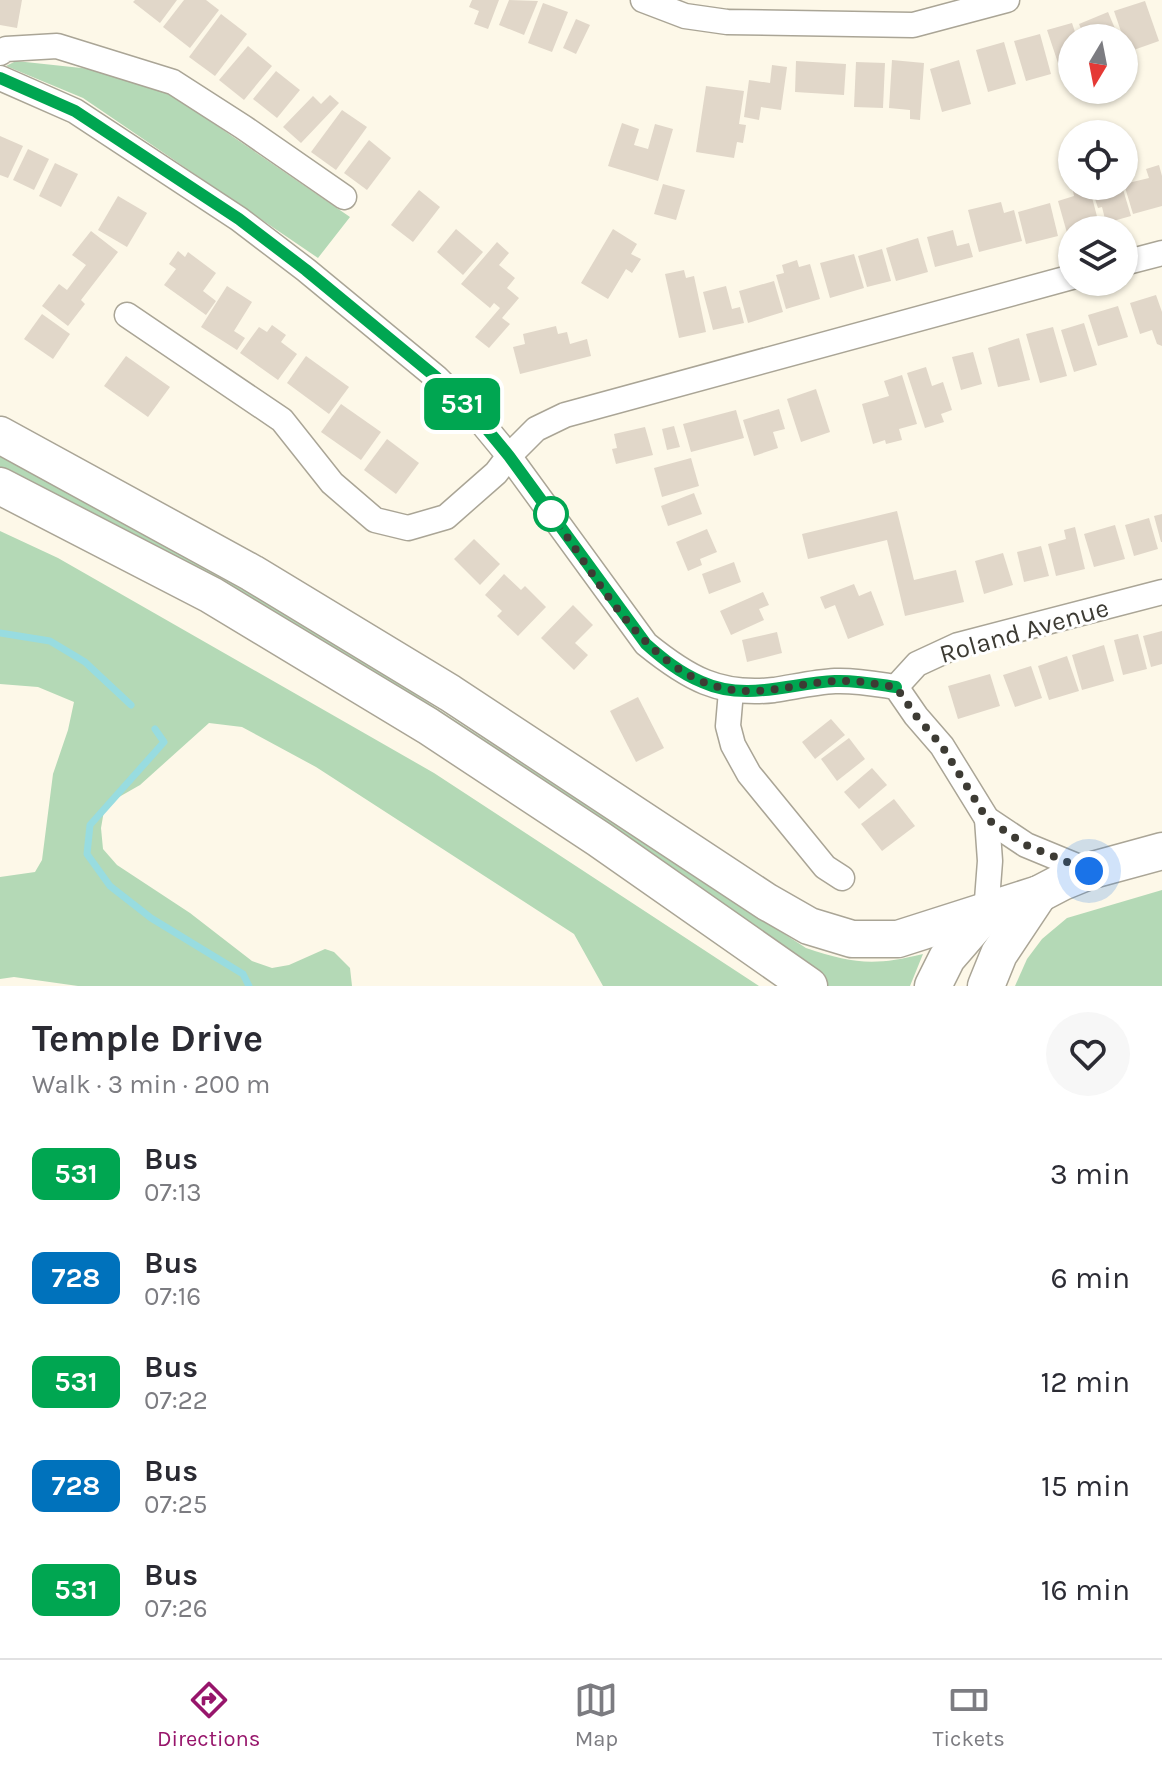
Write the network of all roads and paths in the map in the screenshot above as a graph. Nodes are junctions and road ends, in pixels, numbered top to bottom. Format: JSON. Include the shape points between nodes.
{"nodes":[{"id":1,"x":643,"y":0,"type":"edge"},
{"id":2,"x":1007,"y":0,"type":"edge"},
{"id":3,"x":689,"y":8,"type":"edge"},
{"id":4,"x":0,"y":53,"type":"edge"},
{"id":5,"x":0,"y":78,"type":"edge"},
{"id":6,"x":344,"y":197,"type":"dead end"},
{"id":7,"x":1162,"y":253,"type":"edge"},
{"id":8,"x":1138,"y":259,"type":"edge"},
{"id":9,"x":1058,"y":281,"type":"edge"},
{"id":10,"x":127,"y":315,"type":"dead end"},
{"id":11,"x":0,"y":435,"type":"edge"},
{"id":12,"x":509,"y":456,"type":"junction"},
{"id":13,"x":0,"y":486,"type":"edge"},
{"id":14,"x":1162,"y":592,"type":"edge"},
{"id":15,"x":896,"y":687,"type":"junction"},
{"id":16,"x":731,"y":691,"type":"junction"},
{"id":17,"x":987,"y":819,"type":"junction"},
{"id":18,"x":1162,"y":851,"type":"edge"},
{"id":19,"x":1089,"y":871,"type":"junction"},
{"id":20,"x":842,"y":878,"type":"dead end"},
{"id":21,"x":1039,"y":894,"type":"junction"},
{"id":22,"x":986,"y":913,"type":"junction"},
{"id":23,"x":809,"y":986,"type":"edge"},
{"id":24,"x":933,"y":986,"type":"edge"},
{"id":25,"x":986,"y":986,"type":"edge"}],
"edges":[{"from":1,"to":3,"type":"street"},
{"from":2,"to":3,"type":"street","via":[[913,25],[727,22]]},
{"from":4,"to":6,"type":"street","via":[[57,46],[173,82]]},
{"from":5,"to":12,"type":"street","via":[[75,111],[239,219],[437,378]]},
{"from":7,"to":8,"type":"street"},
{"from":9,"to":12,"type":"street","via":[[565,415],[536,429]]},
{"from":10,"to":12,"type":"street","via":[[282,420],[332,483],[375,520],[408,528],[446,517]]},
{"from":11,"to":22,"type":"highway","via":[[252,573],[450,693],[809,926],[852,939],[898,939]]},
{"from":12,"to":16,"type":"street","via":[[646,644],[675,668]]},
{"from":13,"to":23,"type":"highway","via":[[211,595],[428,726]]},
{"from":14,"to":15,"type":"street","name":"Roland Avenue","via":[[958,645],[917,664]]},
{"from":15,"to":16,"type":"street","via":[[834,681]]},
{"from":15,"to":17,"type":"street","via":[[942,746]]},
{"from":16,"to":20,"type":"street","via":[[728,726],[749,774],[825,867]]},
{"from":17,"to":19,"type":"street","via":[[1026,845]]},
{"from":17,"to":22,"type":"street"},
{"from":18,"to":19,"type":"highway"},
{"from":19,"to":21,"type":"highway"},
{"from":21,"to":22,"type":"highway"},
{"from":21,"to":25,"type":"highway","via":[[999,954]]},
{"from":22,"to":24,"type":"highway","via":[[947,958]]},
{"from":22,"to":25,"type":"highway"}]}
